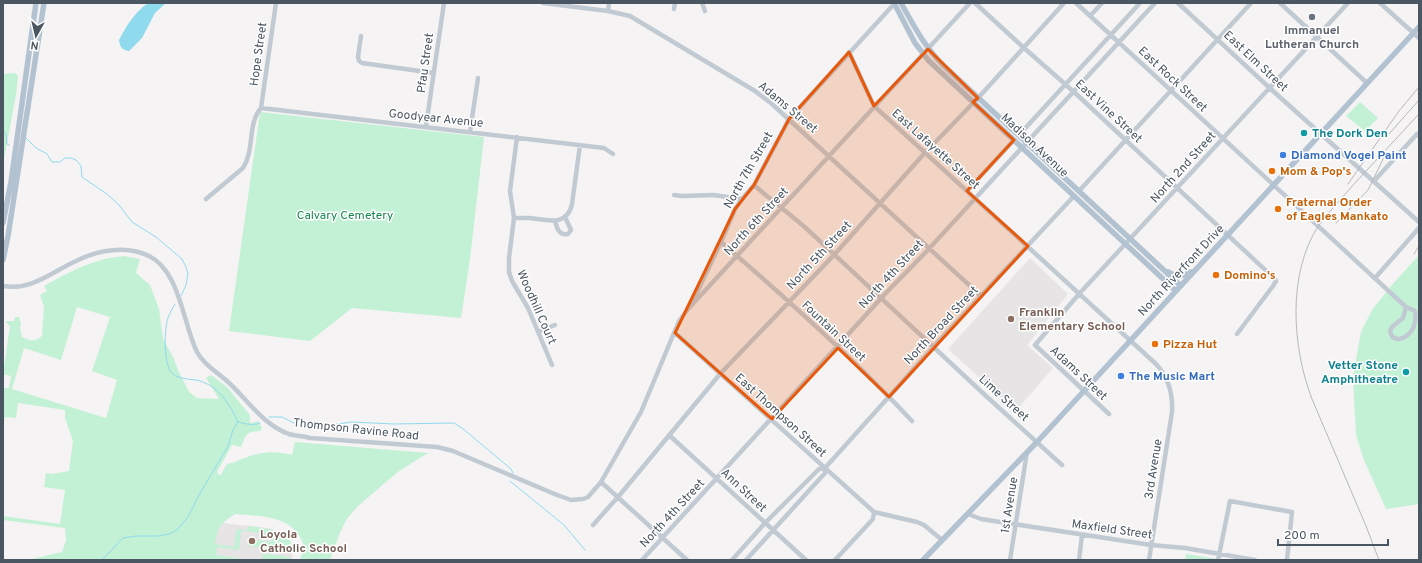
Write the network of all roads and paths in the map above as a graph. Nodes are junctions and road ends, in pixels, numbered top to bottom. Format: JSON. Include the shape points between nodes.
{"nodes":[{"id":1,"x":36,"y":3,"type":"edge"},
{"id":2,"x":44,"y":3,"type":"edge"},
{"id":3,"x":276,"y":3,"type":"edge"},
{"id":4,"x":444,"y":3,"type":"edge"},
{"id":5,"x":543,"y":3,"type":"edge"},
{"id":6,"x":609,"y":3,"type":"edge"},
{"id":7,"x":675,"y":3,"type":"edge"},
{"id":8,"x":702,"y":3,"type":"edge"},
{"id":9,"x":894,"y":3,"type":"edge"},
{"id":10,"x":901,"y":3,"type":"edge"},
{"id":11,"x":970,"y":3,"type":"edge"},
{"id":12,"x":976,"y":3,"type":"edge"},
{"id":13,"x":1064,"y":3,"type":"edge"},
{"id":14,"x":1076,"y":3,"type":"edge"},
{"id":15,"x":1102,"y":3,"type":"edge"},
{"id":16,"x":1140,"y":3,"type":"edge"},
{"id":17,"x":1156,"y":3,"type":"edge"},
{"id":18,"x":1178,"y":3,"type":"edge"},
{"id":19,"x":1251,"y":3,"type":"edge"},
{"id":20,"x":1280,"y":3,"type":"edge"},
{"id":21,"x":1348,"y":3,"type":"edge"},
{"id":22,"x":1380,"y":3,"type":"edge"},
{"id":23,"x":674,"y":9,"type":"dead end"},
{"id":24,"x":608,"y":11,"type":"junction"},
{"id":25,"x":705,"y":11,"type":"dead end"},
{"id":26,"x":1090,"y":16,"type":"junction"},
{"id":27,"x":1419,"y":27,"type":"edge"},
{"id":28,"x":1413,"y":34,"type":"junction"},
{"id":29,"x":1111,"y":35,"type":"junction"},
{"id":30,"x":361,"y":36,"type":"dead end"},
{"id":31,"x":1317,"y":37,"type":"junction"},
{"id":32,"x":1419,"y":38,"type":"edge"},
{"id":33,"x":1218,"y":39,"type":"junction"},
{"id":34,"x":1119,"y":42,"type":"junction"},
{"id":35,"x":1023,"y":48,"type":"junction"},
{"id":36,"x":928,"y":49,"type":"junction"},
{"id":37,"x":849,"y":52,"type":"junction"},
{"id":38,"x":923,"y":55,"type":"junction"},
{"id":39,"x":434,"y":73,"type":"junction"},
{"id":40,"x":478,"y":78,"type":"dead end"},
{"id":41,"x":1065,"y":84,"type":"junction"},
{"id":42,"x":1367,"y":84,"type":"junction"},
{"id":43,"x":1270,"y":88,"type":"junction"},
{"id":44,"x":1171,"y":90,"type":"junction"},
{"id":45,"x":1074,"y":92,"type":"junction"},
{"id":46,"x":27,"y":96,"type":"junction"},
{"id":47,"x":978,"y":98,"type":"junction"},
{"id":48,"x":973,"y":102,"type":"junction"},
{"id":49,"x":874,"y":106,"type":"junction"},
{"id":50,"x":261,"y":108,"type":"junction"},
{"id":51,"x":789,"y":119,"type":"junction"},
{"id":52,"x":426,"y":126,"type":"junction"},
{"id":53,"x":470,"y":132,"type":"junction"},
{"id":54,"x":1321,"y":134,"type":"junction"},
{"id":55,"x":1019,"y":135,"type":"junction"},
{"id":56,"x":1418,"y":135,"type":"edge"},
{"id":57,"x":517,"y":137,"type":"junction"},
{"id":58,"x":1223,"y":138,"type":"junction"},
{"id":59,"x":1014,"y":140,"type":"junction"},
{"id":60,"x":1126,"y":140,"type":"junction"},
{"id":61,"x":1027,"y":143,"type":"junction"},
{"id":62,"x":580,"y":145,"type":"junction"},
{"id":63,"x":1022,"y":148,"type":"junction"},
{"id":64,"x":925,"y":153,"type":"junction"},
{"id":65,"x":613,"y":154,"type":"dead end"},
{"id":66,"x":830,"y":157,"type":"junction"},
{"id":67,"x":1374,"y":181,"type":"junction"},
{"id":68,"x":14,"y":182,"type":"junction"},
{"id":69,"x":754,"y":185,"type":"junction"},
{"id":70,"x":1274,"y":185,"type":"junction"},
{"id":71,"x":1177,"y":188,"type":"junction"},
{"id":72,"x":967,"y":191,"type":"junction"},
{"id":73,"x":1079,"y":191,"type":"junction"},
{"id":74,"x":674,"y":195,"type":"dead end"},
{"id":75,"x":1074,"y":196,"type":"junction"},
{"id":76,"x":976,"y":198,"type":"junction"},
{"id":77,"x":206,"y":199,"type":"dead end"},
{"id":78,"x":742,"y":199,"type":"junction"},
{"id":79,"x":880,"y":203,"type":"junction"},
{"id":80,"x":783,"y":208,"type":"junction"},
{"id":81,"x":565,"y":216,"type":"junction"},
{"id":82,"x":514,"y":218,"type":"junction"},
{"id":83,"x":555,"y":221,"type":"junction"},
{"id":84,"x":1419,"y":222,"type":"edge"},
{"id":85,"x":3,"y":223,"type":"edge"},
{"id":86,"x":1419,"y":228,"type":"edge"},
{"id":87,"x":1228,"y":234,"type":"junction"},
{"id":88,"x":1131,"y":239,"type":"junction"},
{"id":89,"x":721,"y":242,"type":"junction"},
{"id":90,"x":1126,"y":244,"type":"junction"},
{"id":91,"x":1028,"y":246,"type":"junction"},
{"id":92,"x":929,"y":249,"type":"junction"},
{"id":93,"x":834,"y":255,"type":"junction"},
{"id":94,"x":736,"y":256,"type":"junction"},
{"id":95,"x":3,"y":260,"type":"edge"},
{"id":96,"x":1196,"y":268,"type":"junction"},
{"id":97,"x":1163,"y":269,"type":"junction"},
{"id":98,"x":1375,"y":278,"type":"junction"},
{"id":99,"x":3,"y":286,"type":"edge"},
{"id":100,"x":1181,"y":286,"type":"junction"},
{"id":101,"x":1176,"y":291,"type":"junction"},
{"id":102,"x":1079,"y":294,"type":"junction"},
{"id":103,"x":981,"y":296,"type":"junction"},
{"id":104,"x":882,"y":298,"type":"junction"},
{"id":105,"x":788,"y":303,"type":"junction"},
{"id":106,"x":1406,"y":307,"type":"junction"},
{"id":107,"x":688,"y":310,"type":"junction"},
{"id":108,"x":554,"y":325,"type":"dead end"},
{"id":109,"x":538,"y":332,"type":"junction"},
{"id":110,"x":674,"y":332,"type":"junction"},
{"id":111,"x":1237,"y":334,"type":"dead end"},
{"id":112,"x":1131,"y":340,"type":"junction"},
{"id":113,"x":1035,"y":345,"type":"joint"},
{"id":114,"x":934,"y":347,"type":"junction"},
{"id":115,"x":838,"y":348,"type":"junction"},
{"id":116,"x":552,"y":365,"type":"dead end"},
{"id":117,"x":720,"y":374,"type":"junction"},
{"id":118,"x":1168,"y":382,"type":"joint"},
{"id":119,"x":1084,"y":391,"type":"junction"},
{"id":120,"x":889,"y":397,"type":"junction"},
{"id":121,"x":1109,"y":414,"type":"dead end"},
{"id":122,"x":772,"y":419,"type":"junction"},
{"id":123,"x":912,"y":421,"type":"dead end"},
{"id":124,"x":669,"y":435,"type":"junction"},
{"id":125,"x":1037,"y":442,"type":"junction"},
{"id":126,"x":1027,"y":452,"type":"junction"},
{"id":127,"x":1062,"y":465,"type":"dead end"},
{"id":128,"x":824,"y":468,"type":"junction"},
{"id":129,"x":717,"y":478,"type":"junction"},
{"id":130,"x":601,"y":482,"type":"junction"},
{"id":131,"x":618,"y":497,"type":"junction"},
{"id":132,"x":874,"y":512,"type":"junction"},
{"id":133,"x":968,"y":514,"type":"junction"},
{"id":134,"x":765,"y":523,"type":"junction"},
{"id":135,"x":1016,"y":524,"type":"junction"},
{"id":136,"x":593,"y":525,"type":"dead end"},
{"id":137,"x":773,"y":530,"type":"junction"},
{"id":138,"x":1082,"y":535,"type":"junction"},
{"id":139,"x":662,"y":538,"type":"junction"},
{"id":140,"x":942,"y":540,"type":"junction"},
{"id":141,"x":1151,"y":545,"type":"junction"},
{"id":142,"x":1219,"y":554,"type":"junction"},
{"id":143,"x":642,"y":560,"type":"edge"},
{"id":144,"x":687,"y":560,"type":"edge"},
{"id":145,"x":732,"y":560,"type":"edge"},
{"id":146,"x":746,"y":560,"type":"edge"},
{"id":147,"x":806,"y":560,"type":"edge"},
{"id":148,"x":835,"y":560,"type":"edge"},
{"id":149,"x":923,"y":560,"type":"edge"},
{"id":150,"x":1010,"y":560,"type":"edge"},
{"id":151,"x":1079,"y":560,"type":"edge"},
{"id":152,"x":1149,"y":560,"type":"edge"},
{"id":153,"x":1218,"y":560,"type":"edge"},
{"id":154,"x":1255,"y":560,"type":"edge"},
{"id":155,"x":1287,"y":560,"type":"edge"}],
"edges":[{"from":1,"to":46,"type":"main road"},
{"from":2,"to":46,"type":"main road"},
{"from":3,"to":50,"type":"street","name":"Hope Street"},
{"from":4,"to":39,"type":"street","name":"Pfau Street"},
{"from":5,"to":24,"type":"street","name":"Adams Street"},
{"from":6,"to":24,"type":"street"},
{"from":7,"to":23,"type":"street"},
{"from":8,"to":25,"type":"street"},
{"from":9,"to":37,"type":"street","name":"North 7th Street"},
{"from":9,"to":38,"type":"main road","name":"Madison Avenue"},
{"from":10,"to":36,"type":"main road","name":"Madison Avenue"},
{"from":11,"to":36,"type":"street","name":"North 6th Street"},
{"from":12,"to":35,"type":"street","name":"East Vine Street"},
{"from":13,"to":35,"type":"street","name":"North 5th Street"},
{"from":14,"to":26,"type":"street","name":"East Rock Street"},
{"from":15,"to":26,"type":"street"},
{"from":16,"to":29,"type":"street"},
{"from":17,"to":34,"type":"street","name":"North 4th Street"},
{"from":18,"to":33,"type":"street","name":"East Elm Street"},
{"from":19,"to":33,"type":"street"},
{"from":20,"to":31,"type":"street"},
{"from":21,"to":31,"type":"street","name":"North 2nd Street"},
{"from":22,"to":28,"type":"street"},
{"from":24,"to":51,"type":"street","name":"Adams Street","via":[[637,19],[755,91]]},
{"from":26,"to":29,"type":"street","name":"East Rock Street"},
{"from":27,"to":28,"type":"main road","name":"North Riverfront Drive"},
{"from":28,"to":32,"type":"street"},
{"from":28,"to":42,"type":"main road","name":"North Riverfront Drive"},
{"from":29,"to":34,"type":"street","name":"East Rock Street"},
{"from":29,"to":41,"type":"street"},
{"from":30,"to":39,"type":"street","via":[[358,57],[362,63]]},
{"from":31,"to":42,"type":"street"},
{"from":31,"to":43,"type":"street","name":"North 2nd Street"},
{"from":33,"to":43,"type":"street","name":"East Elm Street"},
{"from":33,"to":44,"type":"street"},
{"from":34,"to":44,"type":"street","name":"East Rock Street"},
{"from":34,"to":45,"type":"street","name":"North 4th Street"},
{"from":35,"to":41,"type":"street","name":"East Vine Street"},
{"from":35,"to":47,"type":"street","name":"North 5th Street"},
{"from":36,"to":38,"type":"street","name":"North 6th Street"},
{"from":36,"to":47,"type":"main road","name":"Madison Avenue"},
{"from":37,"to":49,"type":"street","name":"East Lafayette Street"},
{"from":37,"to":51,"type":"street","name":"North 7th Street"},
{"from":38,"to":48,"type":"main road","name":"Madison Avenue"},
{"from":38,"to":49,"type":"street","name":"North 6th Street"},
{"from":39,"to":52,"type":"street","name":"Pfau Street"},
{"from":40,"to":53,"type":"street"},
{"from":41,"to":45,"type":"street","name":"East Vine Street"},
{"from":41,"to":55,"type":"street"},
{"from":42,"to":54,"type":"main road","name":"North Riverfront Drive"},
{"from":43,"to":54,"type":"street","name":"East Elm Street"},
{"from":43,"to":58,"type":"street","name":"North 2nd Street"},
{"from":44,"to":58,"type":"street","name":"East Rock Street"},
{"from":44,"to":60,"type":"street"},
{"from":45,"to":60,"type":"street","name":"East Vine Street"},
{"from":45,"to":61,"type":"street","name":"North 4th Street"},
{"from":46,"to":68,"type":"main road"},
{"from":47,"to":48,"type":"street","name":"North 5th Street"},
{"from":47,"to":55,"type":"main road","name":"Madison Avenue"},
{"from":48,"to":59,"type":"main road","name":"Madison Avenue"},
{"from":48,"to":64,"type":"street","name":"North 5th Street"},
{"from":49,"to":64,"type":"street","name":"East Lafayette Street"},
{"from":49,"to":66,"type":"street","name":"North 6th Street"},
{"from":50,"to":52,"type":"street","name":"Goodyear Avenue"},
{"from":50,"to":77,"type":"street","via":[[254,122],[247,162]]},
{"from":51,"to":66,"type":"street","name":"Adams Street"},
{"from":51,"to":69,"type":"street","name":"North 7th Street"},
{"from":52,"to":53,"type":"street","name":"Goodyear Avenue"},
{"from":53,"to":57,"type":"street","name":"Goodyear Avenue"},
{"from":54,"to":67,"type":"street","name":"East Elm Street"},
{"from":54,"to":70,"type":"main road","name":"North Riverfront Drive"},
{"from":55,"to":61,"type":"main road","name":"Madison Avenue"},
{"from":56,"to":67,"type":"street"},
{"from":57,"to":62,"type":"street","name":"Goodyear Avenue"},
{"from":57,"to":82,"type":"street","name":"Woodhill Court","via":[[510,191]]},
{"from":58,"to":70,"type":"street","name":"East Rock Street"},
{"from":58,"to":71,"type":"street","name":"North 2nd Street"},
{"from":59,"to":63,"type":"main road","name":"Madison Avenue"},
{"from":59,"to":72,"type":"street"},
{"from":60,"to":71,"type":"street","name":"East Vine Street"},
{"from":60,"to":73,"type":"street"},
{"from":61,"to":63,"type":"street","name":"North 4th Street"},
{"from":61,"to":73,"type":"main road","name":"Madison Avenue"},
{"from":62,"to":65,"type":"street","name":"Goodyear Avenue","via":[[604,148]]},
{"from":62,"to":81,"type":"street","via":[[572,204],[570,213]]},
{"from":63,"to":75,"type":"main road","name":"Madison Avenue"},
{"from":63,"to":76,"type":"street","name":"North 4th Street"},
{"from":64,"to":72,"type":"street","name":"East Lafayette Street"},
{"from":64,"to":79,"type":"street","name":"North 5th Street"},
{"from":66,"to":79,"type":"street","name":"Adams Street"},
{"from":66,"to":80,"type":"street","name":"North 6th Street"},
{"from":67,"to":84,"type":"street","name":"East Elm Street"},
{"from":68,"to":85,"type":"main road"},
{"from":68,"to":95,"type":"main road"},
{"from":69,"to":78,"type":"street","name":"North 7th Street"},
{"from":69,"to":80,"type":"street","name":"Lime Street","via":[[777,206]]},
{"from":70,"to":87,"type":"main road","name":"North Riverfront Drive"},
{"from":70,"to":98,"type":"street","name":"East Rock Street"},
{"from":71,"to":87,"type":"street","name":"East Vine Street"},
{"from":71,"to":88,"type":"street","name":"North 2nd Street"},
{"from":72,"to":76,"type":"street","name":"East Lafayette Street"},
{"from":73,"to":88,"type":"main road","name":"Madison Avenue"},
{"from":74,"to":78,"type":"street","via":[[713,195]]},
{"from":75,"to":90,"type":"main road","name":"Madison Avenue"},
{"from":75,"to":91,"type":"street","name":"North Broad Street"},
{"from":76,"to":91,"type":"street","name":"East Lafayette Street"},
{"from":76,"to":92,"type":"street","name":"North 4th Street"},
{"from":78,"to":89,"type":"street","name":"North 7th Street"},
{"from":79,"to":92,"type":"street","name":"Adams Street"},
{"from":79,"to":93,"type":"street","name":"North 5th Street"},
{"from":80,"to":93,"type":"street","name":"Lime Street"},
{"from":80,"to":94,"type":"street","name":"North 6th Street"},
{"from":81,"to":83,"type":"street"},
{"from":81,"to":83,"type":"street","via":[[570,230],[568,234],[560,232]]},
{"from":82,"to":83,"type":"street"},
{"from":82,"to":109,"type":"street","name":"Woodhill Court","via":[[509,272]]},
{"from":86,"to":98,"type":"street"},
{"from":87,"to":96,"type":"main road","name":"North Riverfront Drive"},
{"from":87,"to":111,"type":"street","name":"East Vine Street","via":[[1276,281]]},
{"from":88,"to":90,"type":"street","name":"North 2nd Street"},
{"from":88,"to":97,"type":"main road","name":"Madison Avenue"},
{"from":89,"to":94,"type":"street","name":"Fountain Street"},
{"from":89,"to":107,"type":"street","name":"North 7th Street"},
{"from":90,"to":101,"type":"main road","name":"Madison Avenue"},
{"from":90,"to":102,"type":"street","name":"North 2nd Street"},
{"from":91,"to":102,"type":"street","name":"East Lafayette Street"},
{"from":91,"to":103,"type":"street","name":"North Broad Street"},
{"from":92,"to":103,"type":"street","name":"Adams Street"},
{"from":92,"to":104,"type":"street","name":"North 4th Street"},
{"from":93,"to":104,"type":"street","name":"Lime Street"},
{"from":93,"to":105,"type":"street","name":"North 5th Street"},
{"from":94,"to":105,"type":"street","name":"Fountain Street"},
{"from":94,"to":107,"type":"street","name":"North 6th Street"},
{"from":96,"to":97,"type":"main road","via":[[1180,276]]},
{"from":96,"to":100,"type":"main road","name":"North Riverfront Drive"},
{"from":97,"to":100,"type":"main road","name":"Madison Avenue"},
{"from":98,"to":106,"type":"street","name":"East Rock Street"},
{"from":99,"to":130,"type":"street","name":"Thompson Ravine Road","via":[[28,285],[77,260],[98,253],[119,250],[136,252],[155,260],[166,271],[178,296],[197,352],[205,363],[272,426],[290,434],[310,438],[443,448],[571,500],[588,497]]},
{"from":100,"to":101,"type":"main road","name":"North Riverfront Drive"},
{"from":101,"to":112,"type":"main road","name":"North Riverfront Drive"},
{"from":102,"to":112,"type":"street","name":"East Lafayette Street"},
{"from":102,"to":113,"type":"street","name":"North 2nd Street"},
{"from":103,"to":114,"type":"street","name":"North Broad Street"},
{"from":104,"to":114,"type":"street","name":"Lime Street"},
{"from":104,"to":115,"type":"street","name":"North 4th Street"},
{"from":105,"to":115,"type":"street","name":"Fountain Street"},
{"from":105,"to":117,"type":"street","name":"North 5th Street"},
{"from":106,"to":106,"type":"street","name":"East Rock Street","via":[[1403,318],[1390,331],[1396,339],[1405,338],[1414,325],[1415,312]]},
{"from":107,"to":110,"type":"street","name":"North 6th Street"},
{"from":108,"to":109,"type":"street"},
{"from":109,"to":116,"type":"street","name":"Woodhill Court"},
{"from":110,"to":117,"type":"street","name":"East Thompson Street"},
{"from":110,"to":130,"type":"street","name":"North 6th Street","via":[[641,412]]},
{"from":112,"to":118,"type":"street","name":"East Lafayette Street","via":[[1159,367]]},
{"from":112,"to":119,"type":"main road","name":"North Riverfront Drive"},
{"from":113,"to":119,"type":"street","name":"Adams Street"},
{"from":114,"to":120,"type":"street","name":"North Broad Street"},
{"from":114,"to":125,"type":"street","name":"Lime Street"},
{"from":115,"to":120,"type":"street","name":"Fountain Street"},
{"from":115,"to":122,"type":"street","name":"North 4th Street"},
{"from":117,"to":122,"type":"street","name":"East Thompson Street"},
{"from":117,"to":124,"type":"street","name":"North 5th Street"},
{"from":118,"to":141,"type":"street","name":"3rd Avenue","via":[[1172,412]]},
{"from":119,"to":121,"type":"street","name":"Adams Street"},
{"from":119,"to":125,"type":"main road","name":"North Riverfront Drive"},
{"from":120,"to":123,"type":"street","name":"Fountain Street"},
{"from":120,"to":128,"type":"street","name":"North Broad Street"},
{"from":122,"to":128,"type":"street","name":"East Thompson Street"},
{"from":122,"to":129,"type":"street","name":"North 4th Street"},
{"from":124,"to":129,"type":"street","name":"Ann Street"},
{"from":124,"to":131,"type":"street","name":"North 5th Street"},
{"from":125,"to":126,"type":"main road","name":"North Riverfront Drive"},
{"from":125,"to":127,"type":"street","name":"Lime Street"},
{"from":126,"to":133,"type":"main road","name":"North Riverfront Drive"},
{"from":126,"to":135,"type":"street","name":"1st Avenue"},
{"from":128,"to":132,"type":"street","name":"East Thompson Street"},
{"from":128,"to":134,"type":"street","name":"North Broad Street","via":[[818,470]]},
{"from":128,"to":137,"type":"street","name":"North Broad Street","via":[[825,473]]},
{"from":129,"to":134,"type":"street","name":"Ann Street"},
{"from":129,"to":139,"type":"street","name":"North 4th Street"},
{"from":130,"to":131,"type":"street"},
{"from":131,"to":136,"type":"street","name":"North 5th Street"},
{"from":131,"to":139,"type":"street"},
{"from":132,"to":140,"type":"street","via":[[917,522],[929,528]]},
{"from":132,"to":148,"type":"street","via":[[873,519]]},
{"from":133,"to":135,"type":"street","name":"Maxfield Street","via":[[976,518]]},
{"from":133,"to":140,"type":"main road","name":"North Riverfront Drive"},
{"from":134,"to":137,"type":"street","name":"Ann Street"},
{"from":134,"to":145,"type":"street","name":"North Broad Street"},
{"from":135,"to":138,"type":"street","name":"Maxfield Street"},
{"from":135,"to":150,"type":"street","name":"1st Avenue"},
{"from":137,"to":146,"type":"street","name":"North Broad Street"},
{"from":137,"to":147,"type":"street","name":"Ann Street"},
{"from":138,"to":141,"type":"street","name":"Maxfield Street"},
{"from":138,"to":151,"type":"street"},
{"from":139,"to":143,"type":"street","name":"North 4th Street"},
{"from":139,"to":144,"type":"street"},
{"from":140,"to":149,"type":"main road","name":"North Riverfront Drive"},
{"from":141,"to":142,"type":"street","name":"Maxfield Street"},
{"from":141,"to":152,"type":"street","name":"3rd Avenue"},
{"from":142,"to":153,"type":"street"},
{"from":142,"to":154,"type":"street","name":"Maxfield Street"},
{"from":142,"to":155,"type":"street","via":[[1230,501],[1292,512]]}]}
